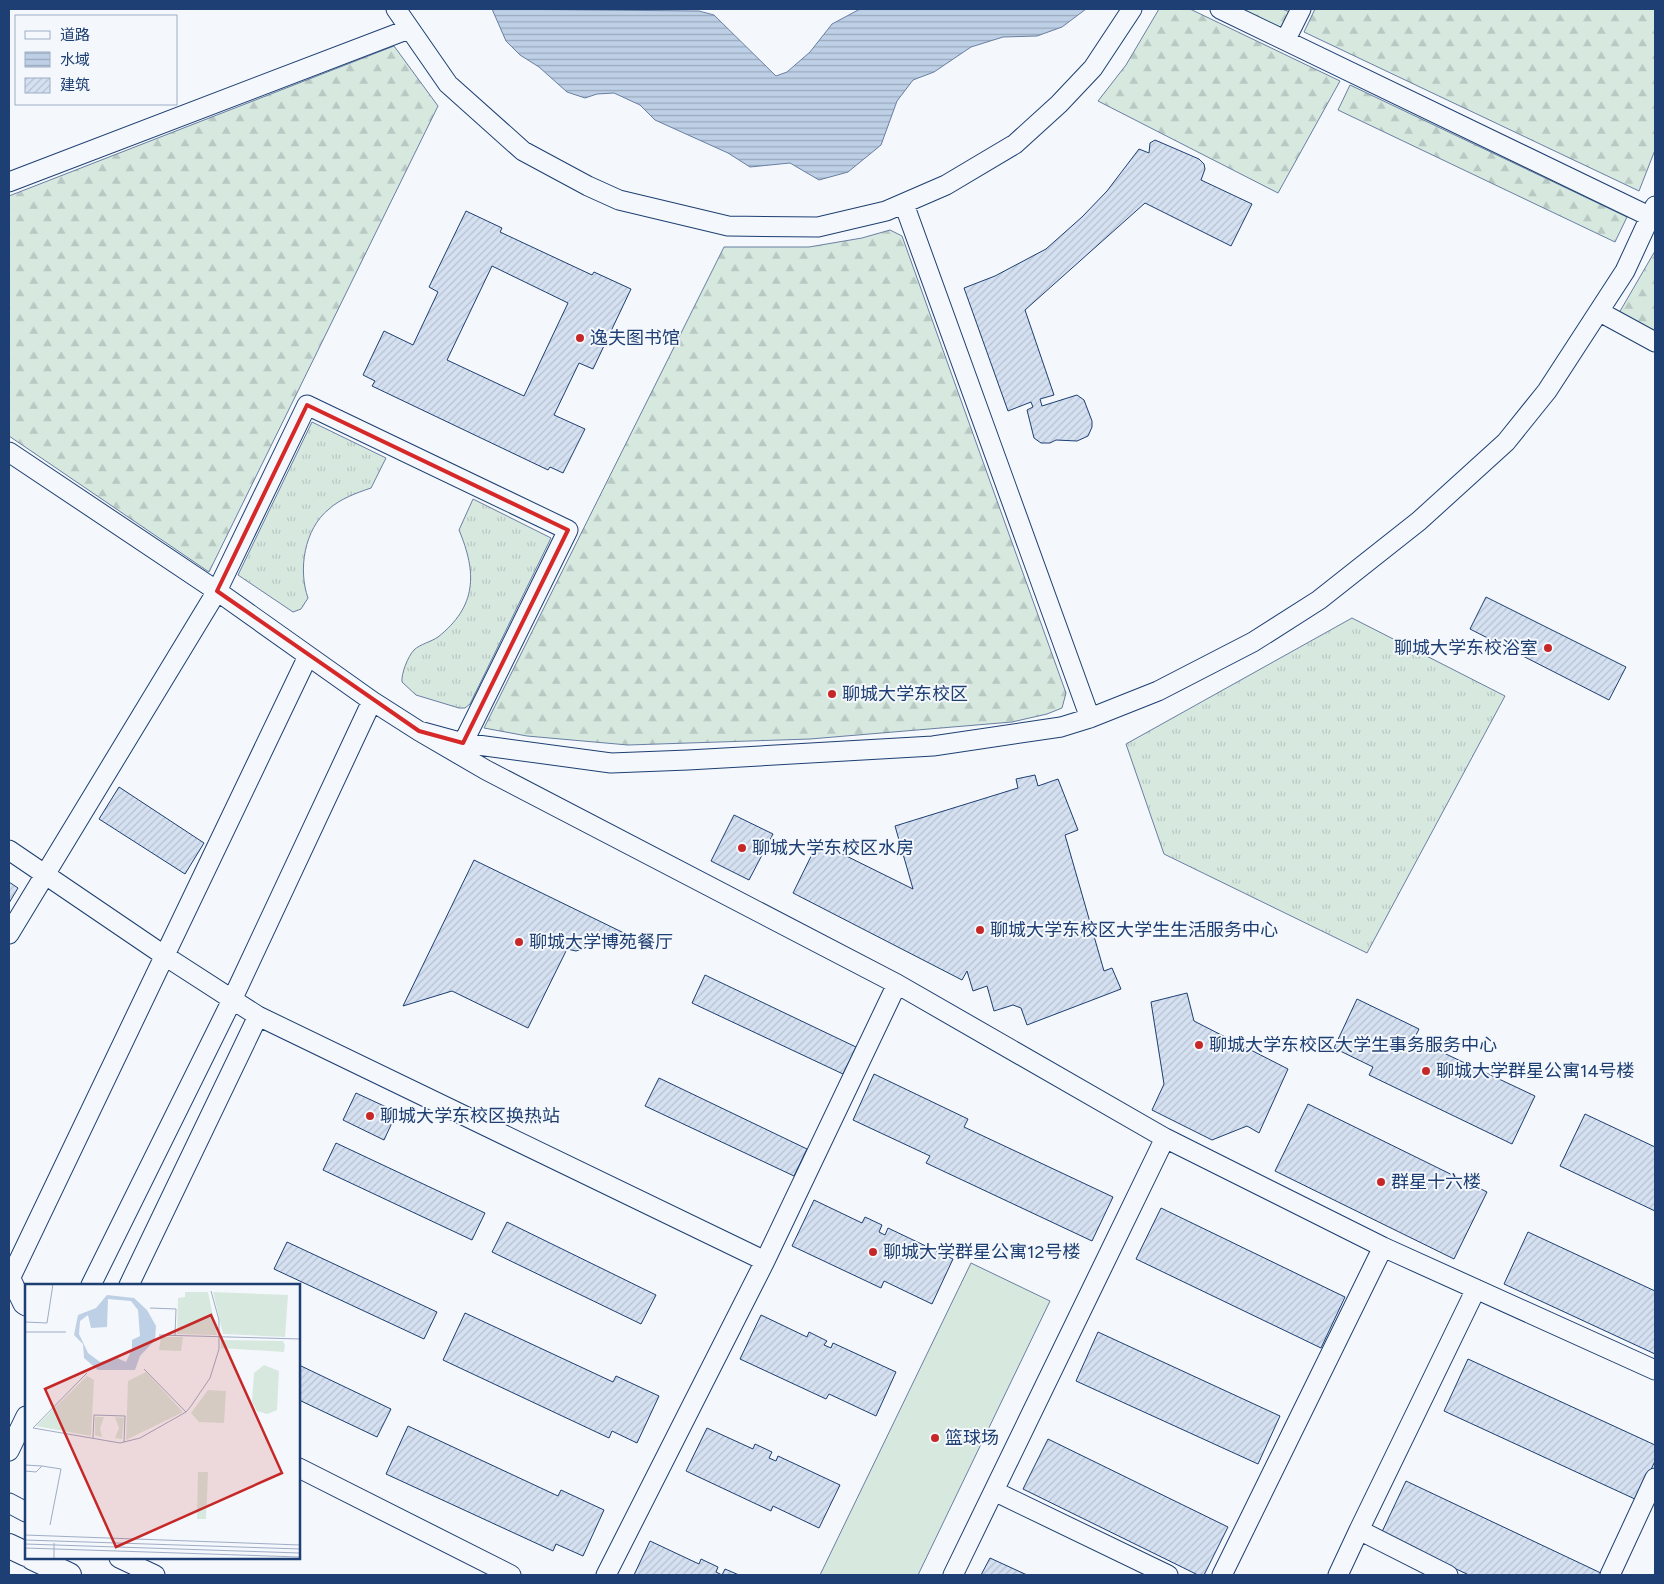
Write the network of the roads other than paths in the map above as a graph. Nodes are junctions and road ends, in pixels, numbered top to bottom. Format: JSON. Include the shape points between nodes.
{"nodes":[{"id":1,"x":396,"y":9,"type":"edge"},
{"id":2,"x":1132,"y":9,"type":"edge"},
{"id":3,"x":1220,"y":9,"type":"edge"},
{"id":4,"x":1301,"y":9,"type":"edge"},
{"id":5,"x":409,"y":29,"type":"junction"},
{"id":6,"x":1286,"y":39,"type":"junction"},
{"id":7,"x":9,"y":182,"type":"edge"},
{"id":8,"x":904,"y":204,"type":"junction"},
{"id":9,"x":1654,"y":214,"type":"edge"},
{"id":10,"x":1600,"y":312,"type":"junction"},
{"id":11,"x":1655,"y":342,"type":"edge"},
{"id":12,"x":9,"y":452,"type":"edge"},
{"id":13,"x":217,"y":591,"type":"junction"},
{"id":14,"x":308,"y":656,"type":"junction"},
{"id":15,"x":372,"y":701,"type":"junction"},
{"id":16,"x":1090,"y":718,"type":"junction"},
{"id":17,"x":419,"y":731,"type":"junction"},
{"id":18,"x":463,"y":743,"type":"junction"},
{"id":19,"x":497,"y":746,"type":"junction"},
{"id":20,"x":486,"y":770,"type":"junction"},
{"id":21,"x":9,"y":850,"type":"edge"},
{"id":22,"x":45,"y":873,"type":"junction"},
{"id":23,"x":9,"y":934,"type":"edge"},
{"id":24,"x":165,"y":956,"type":"junction"},
{"id":25,"x":897,"y":984,"type":"junction"},
{"id":26,"x":232,"y":1000,"type":"junction"},
{"id":27,"x":258,"y":1016,"type":"junction"},
{"id":28,"x":1166,"y":1138,"type":"junction"},
{"id":29,"x":1383,"y":1247,"type":"junction"},
{"id":30,"x":765,"y":1261,"type":"junction"},
{"id":31,"x":9,"y":1277,"type":"edge"},
{"id":32,"x":92,"y":1284,"type":"edge"},
{"id":33,"x":129,"y":1284,"type":"edge"},
{"id":34,"x":1476,"y":1290,"type":"junction"},
{"id":35,"x":25,"y":1305,"type":"edge"},
{"id":36,"x":1655,"y":1370,"type":"edge"},
{"id":37,"x":25,"y":1418,"type":"edge"},
{"id":38,"x":9,"y":1452,"type":"edge"},
{"id":39,"x":300,"y":1469,"type":"edge"},
{"id":40,"x":1655,"y":1478,"type":"edge"},
{"id":41,"x":994,"y":1491,"type":"junction"},
{"id":42,"x":9,"y":1504,"type":"edge"},
{"id":43,"x":25,"y":1512,"type":"edge"},
{"id":44,"x":1359,"y":1530,"type":"junction"},
{"id":45,"x":9,"y":1546,"type":"edge"},
{"id":46,"x":25,"y":1554,"type":"edge"},
{"id":47,"x":35,"y":1559,"type":"edge"},
{"id":48,"x":121,"y":1559,"type":"edge"},
{"id":49,"x":69,"y":1575,"type":"edge"},
{"id":50,"x":155,"y":1575,"type":"edge"},
{"id":51,"x":511,"y":1575,"type":"edge"},
{"id":52,"x":606,"y":1575,"type":"edge"},
{"id":53,"x":953,"y":1575,"type":"edge"},
{"id":54,"x":1168,"y":1575,"type":"edge"},
{"id":55,"x":1222,"y":1575,"type":"edge"},
{"id":56,"x":1338,"y":1575,"type":"edge"},
{"id":57,"x":1448,"y":1575,"type":"edge"},
{"id":58,"x":1610,"y":1575,"type":"edge"}],
"edges":[{"from":1,"to":5,"type":"street"},
{"from":2,"to":8,"type":"street","via":[[1093,68],[1015,144],[946,185]]},
{"from":3,"to":6,"type":"street"},
{"from":4,"to":6,"type":"street"},
{"from":5,"to":7,"type":"street"},
{"from":5,"to":8,"type":"street","via":[[448,84],[523,151],[619,200],[728,226],[818,227],[886,212]]},
{"from":6,"to":9,"type":"street"},
{"from":8,"to":16,"type":"street"},
{"from":9,"to":10,"type":"street"},
{"from":10,"to":11,"type":"street"},
{"from":10,"to":16,"type":"street","via":[[1547,391],[1506,442],[1419,521],[1319,600],[1253,642],[1158,691]]},
{"from":12,"to":13,"type":"street"},
{"from":13,"to":14,"type":"street"},
{"from":13,"to":18,"type":"street","via":[[307,404],[568,530]]},
{"from":13,"to":22,"type":"street"},
{"from":14,"to":15,"type":"street"},
{"from":14,"to":24,"type":"street"},
{"from":15,"to":17,"type":"street"},
{"from":15,"to":26,"type":"street"},
{"from":16,"to":19,"type":"street","via":[[1061,727],[933,746],[688,760],[611,763]]},
{"from":17,"to":18,"type":"street"},
{"from":17,"to":20,"type":"street"},
{"from":18,"to":19,"type":"street"},
{"from":19,"to":20,"type":"street"},
{"from":20,"to":25,"type":"street"},
{"from":21,"to":22,"type":"street"},
{"from":22,"to":23,"type":"street"},
{"from":22,"to":24,"type":"street"},
{"from":24,"to":26,"type":"street"},
{"from":24,"to":31,"type":"street"},
{"from":25,"to":28,"type":"street"},
{"from":25,"to":30,"type":"street"},
{"from":26,"to":27,"type":"street"},
{"from":26,"to":32,"type":"street"},
{"from":27,"to":30,"type":"street"},
{"from":27,"to":33,"type":"street"},
{"from":28,"to":29,"type":"street"},
{"from":28,"to":41,"type":"street"},
{"from":29,"to":34,"type":"street"},
{"from":29,"to":55,"type":"street"},
{"from":30,"to":52,"type":"street"},
{"from":31,"to":35,"type":"street"},
{"from":34,"to":36,"type":"street"},
{"from":34,"to":44,"type":"street"},
{"from":37,"to":38,"type":"street"},
{"from":39,"to":51,"type":"street"},
{"from":40,"to":58,"type":"street"},
{"from":41,"to":53,"type":"street"},
{"from":41,"to":54,"type":"street"},
{"from":42,"to":43,"type":"street"},
{"from":44,"to":56,"type":"street"},
{"from":44,"to":57,"type":"street"},
{"from":45,"to":46,"type":"main road"},
{"from":47,"to":49,"type":"main road"},
{"from":48,"to":50,"type":"street"}]}
